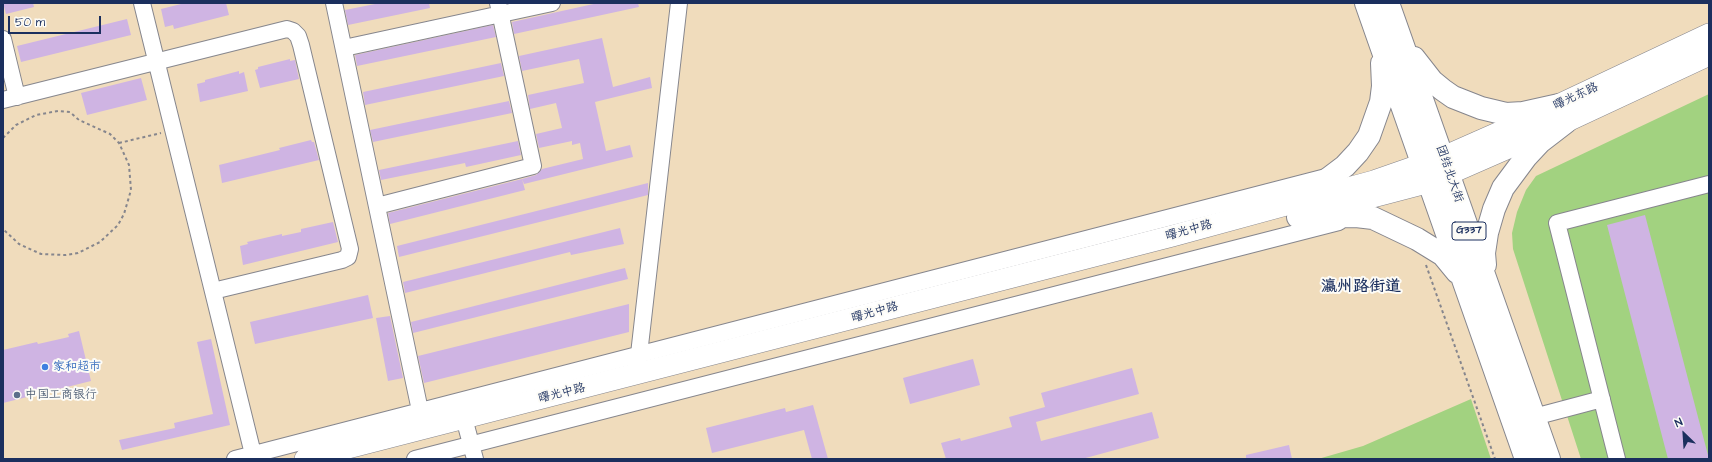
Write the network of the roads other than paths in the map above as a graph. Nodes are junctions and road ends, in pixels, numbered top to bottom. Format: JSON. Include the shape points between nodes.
{"nodes":[{"id":1,"x":142,"y":3,"type":"edge"},
{"id":2,"x":334,"y":3,"type":"edge"},
{"id":3,"x":552,"y":3,"type":"edge"},
{"id":4,"x":679,"y":3,"type":"edge"},
{"id":5,"x":1366,"y":3,"type":"edge"},
{"id":6,"x":1388,"y":3,"type":"edge"},
{"id":7,"x":500,"y":8,"type":"edge"},
{"id":8,"x":1386,"y":28,"type":"junction"},
{"id":9,"x":1709,"y":34,"type":"edge"},
{"id":10,"x":3,"y":38,"type":"edge"},
{"id":11,"x":344,"y":48,"type":"junction"},
{"id":12,"x":1709,"y":55,"type":"edge"},
{"id":13,"x":156,"y":62,"type":"junction"},
{"id":14,"x":10,"y":98,"type":"edge"},
{"id":15,"x":1562,"y":113,"type":"junction"},
{"id":16,"x":1436,"y":170,"type":"junction"},
{"id":17,"x":1331,"y":176,"type":"junction"},
{"id":18,"x":1709,"y":184,"type":"edge"},
{"id":19,"x":377,"y":206,"type":"junction"},
{"id":20,"x":1297,"y":210,"type":"junction"},
{"id":21,"x":1361,"y":216,"type":"junction"},
{"id":22,"x":1487,"y":282,"type":"junction"},
{"id":23,"x":213,"y":291,"type":"junction"},
{"id":24,"x":1468,"y":294,"type":"junction"},
{"id":25,"x":638,"y":364,"type":"junction"},
{"id":26,"x":1602,"y":399,"type":"junction"},
{"id":27,"x":1534,"y":417,"type":"junction"},
{"id":28,"x":422,"y":420,"type":"junction"},
{"id":29,"x":462,"y":440,"type":"edge"},
{"id":30,"x":253,"y":454,"type":"junction"},
{"id":31,"x":235,"y":459,"type":"edge"},
{"id":32,"x":306,"y":459,"type":"edge"},
{"id":33,"x":358,"y":459,"type":"edge"},
{"id":34,"x":415,"y":459,"type":"edge"},
{"id":35,"x":1526,"y":459,"type":"edge"},
{"id":36,"x":1549,"y":459,"type":"edge"},
{"id":37,"x":1617,"y":459,"type":"edge"}],
"edges":[{"from":1,"to":13,"type":"street"},
{"from":2,"to":11,"type":"street"},
{"from":3,"to":7,"type":"street"},
{"from":4,"to":25,"type":"street"},
{"from":5,"to":8,"type":"highway","name":"团结北大街","number":"G337"},
{"from":6,"to":8,"type":"highway","name":"团结北大街","number":"G337"},
{"from":7,"to":11,"type":"street"},
{"from":7,"to":19,"type":"street","via":[[533,166]]},
{"from":8,"to":15,"type":"highway","via":[[1432,81],[1453,97],[1506,114]]},
{"from":8,"to":16,"type":"highway","name":"团结北大街","number":"G337"},
{"from":8,"to":17,"type":"highway","via":[[1381,102],[1369,136],[1349,161]]},
{"from":9,"to":15,"type":"main road","name":"曙光东路"},
{"from":10,"to":14,"type":"street"},
{"from":11,"to":19,"type":"street"},
{"from":12,"to":15,"type":"main road","name":"曙光东路"},
{"from":13,"to":14,"type":"street"},
{"from":13,"to":23,"type":"street"},
{"from":13,"to":23,"type":"street","via":[[287,29],[293,30],[301,45],[350,249],[348,257]]},
{"from":15,"to":16,"type":"main road","name":"曙光东路"},
{"from":15,"to":22,"type":"highway","via":[[1503,188],[1487,233],[1484,253]]},
{"from":16,"to":20,"type":"main road","name":"曙光中路"},
{"from":16,"to":22,"type":"highway","name":"团结北大街","number":"G337"},
{"from":16,"to":24,"type":"highway","name":"团结北大街","number":"G337"},
{"from":17,"to":20,"type":"highway"},
{"from":17,"to":25,"type":"street"},
{"from":18,"to":26,"type":"street","via":[[1557,223]]},
{"from":19,"to":28,"type":"street"},
{"from":20,"to":21,"type":"highway"},
{"from":20,"to":25,"type":"main road","name":"曙光中路"},
{"from":20,"to":29,"type":"main road","name":"曙光中路"},
{"from":21,"to":24,"type":"highway","via":[[1385,223],[1443,255],[1454,266]]},
{"from":21,"to":29,"type":"street"},
{"from":22,"to":27,"type":"highway","name":"团结北大街","number":"G337"},
{"from":23,"to":30,"type":"street"},
{"from":24,"to":35,"type":"highway","name":"团结北大街","number":"G337"},
{"from":25,"to":28,"type":"street"},
{"from":25,"to":29,"type":"main road","name":"曙光中路"},
{"from":26,"to":27,"type":"street"},
{"from":26,"to":37,"type":"street"},
{"from":27,"to":36,"type":"highway","name":"团结北大街","number":"G337"},
{"from":28,"to":29,"type":"main road","name":"曙光中路"},
{"from":28,"to":30,"type":"street"},
{"from":28,"to":32,"type":"main road","name":"曙光中路"},
{"from":29,"to":33,"type":"main road","name":"曙光中路"},
{"from":29,"to":34,"type":"street"},
{"from":30,"to":31,"type":"street"}]}
